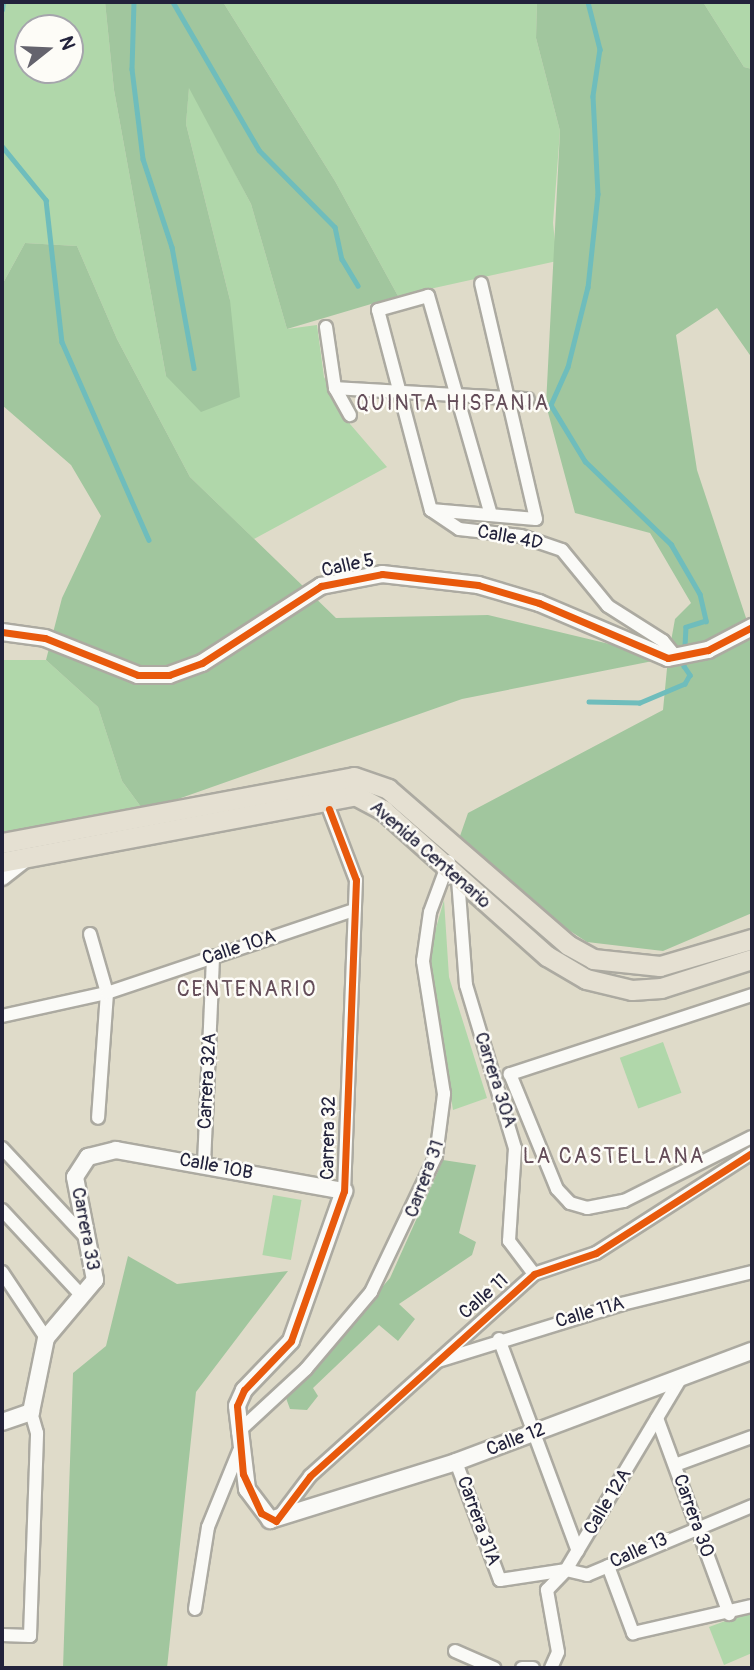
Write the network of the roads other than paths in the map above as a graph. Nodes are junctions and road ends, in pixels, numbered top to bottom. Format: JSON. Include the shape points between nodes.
{"nodes":[{"id":1,"x":481,"y":283,"type":"dead end"},
{"id":2,"x":327,"y":327,"type":"dead end"},
{"id":3,"x":335,"y":388,"type":"junction"},
{"id":4,"x":402,"y":393,"type":"junction"},
{"id":5,"x":459,"y":395,"type":"junction"},
{"id":6,"x":510,"y":398,"type":"junction"},
{"id":7,"x":527,"y":399,"type":"dead end"},
{"id":8,"x":350,"y":415,"type":"dead end"},
{"id":9,"x":431,"y":510,"type":"junction"},
{"id":10,"x":491,"y":515,"type":"junction"},
{"id":11,"x":752,"y":627,"type":"edge"},
{"id":12,"x":2,"y":632,"type":"edge"},
{"id":13,"x":677,"y":658,"type":"junction"},
{"id":14,"x":388,"y":789,"type":"junction"},
{"id":15,"x":376,"y":806,"type":"junction"},
{"id":16,"x":329,"y":809,"type":"dead end"},
{"id":17,"x":59,"y":835,"type":"junction"},
{"id":18,"x":2,"y":843,"type":"edge"},
{"id":19,"x":453,"y":848,"type":"junction"},
{"id":20,"x":25,"y":859,"type":"junction"},
{"id":21,"x":2,"y":862,"type":"edge"},
{"id":22,"x":452,"y":874,"type":"junction"},
{"id":23,"x":2,"y":877,"type":"edge"},
{"id":24,"x":354,"y":910,"type":"junction"},
{"id":25,"x":90,"y":934,"type":"dead end"},
{"id":26,"x":752,"y":939,"type":"edge"},
{"id":27,"x":214,"y":956,"type":"junction"},
{"id":28,"x":752,"y":958,"type":"edge"},
{"id":29,"x":107,"y":993,"type":"junction"},
{"id":30,"x":752,"y":995,"type":"edge"},
{"id":31,"x":2,"y":1016,"type":"edge"},
{"id":32,"x":98,"y":1118,"type":"dead end"},
{"id":33,"x":752,"y":1138,"type":"edge"},
{"id":34,"x":2,"y":1148,"type":"edge"},
{"id":35,"x":752,"y":1153,"type":"edge"},
{"id":36,"x":88,"y":1157,"type":"joint"},
{"id":37,"x":204,"y":1164,"type":"junction"},
{"id":38,"x":344,"y":1191,"type":"junction"},
{"id":39,"x":2,"y":1210,"type":"edge"},
{"id":40,"x":88,"y":1240,"type":"junction"},
{"id":41,"x":2,"y":1272,"type":"edge"},
{"id":42,"x":752,"y":1272,"type":"edge"},
{"id":43,"x":534,"y":1274,"type":"junction"},
{"id":44,"x":82,"y":1296,"type":"junction"},
{"id":45,"x":46,"y":1338,"type":"junction"},
{"id":46,"x":499,"y":1339,"type":"junction"},
{"id":47,"x":752,"y":1351,"type":"edge"},
{"id":48,"x":430,"y":1363,"type":"junction"},
{"id":49,"x":682,"y":1376,"type":"junction"},
{"id":50,"x":28,"y":1415,"type":"junction"},
{"id":51,"x":657,"y":1418,"type":"junction"},
{"id":52,"x":2,"y":1422,"type":"edge"},
{"id":53,"x":537,"y":1431,"type":"junction"},
{"id":54,"x":752,"y":1437,"type":"edge"},
{"id":55,"x":239,"y":1442,"type":"junction"},
{"id":56,"x":456,"y":1462,"type":"junction"},
{"id":57,"x":675,"y":1465,"type":"junction"},
{"id":58,"x":310,"y":1476,"type":"junction"},
{"id":59,"x":752,"y":1506,"type":"edge"},
{"id":60,"x":315,"y":1508,"type":"junction"},
{"id":61,"x":276,"y":1521,"type":"junction"},
{"id":62,"x":696,"y":1525,"type":"junction"},
{"id":63,"x":578,"y":1551,"type":"junction"},
{"id":64,"x":608,"y":1566,"type":"junction"},
{"id":65,"x":566,"y":1570,"type":"junction"},
{"id":66,"x":752,"y":1606,"type":"edge"},
{"id":67,"x":195,"y":1609,"type":"dead end"},
{"id":68,"x":729,"y":1615,"type":"junction"},
{"id":69,"x":2,"y":1635,"type":"edge"},
{"id":70,"x":455,"y":1651,"type":"dead end"},
{"id":71,"x":494,"y":1668,"type":"edge"},
{"id":72,"x":522,"y":1668,"type":"edge"},
{"id":73,"x":533,"y":1668,"type":"edge"},
{"id":74,"x":551,"y":1668,"type":"edge"}],
"edges":[{"from":1,"to":6,"type":"street"},
{"from":2,"to":3,"type":"street"},
{"from":3,"to":4,"type":"street"},
{"from":3,"to":8,"type":"street"},
{"from":4,"to":5,"type":"street"},
{"from":4,"to":5,"type":"street","via":[[378,310],[428,296]]},
{"from":4,"to":9,"type":"street"},
{"from":5,"to":6,"type":"street"},
{"from":5,"to":10,"type":"street"},
{"from":6,"to":7,"type":"street"},
{"from":6,"to":10,"type":"street","via":[[536,519]]},
{"from":9,"to":10,"type":"street"},
{"from":9,"to":13,"type":"street","name":"Calle 4D","via":[[459,529],[521,536],[562,550],[608,606],[663,641]]},
{"from":11,"to":13,"type":"street"},
{"from":12,"to":13,"type":"street","name":"Calle 5","via":[[45,638],[138,675],[169,675],[202,663],[321,586],[382,574],[502,592]]},
{"from":14,"to":15,"type":"main road"},
{"from":14,"to":17,"type":"main road","name":"Avenida Centenario","via":[[332,777]]},
{"from":14,"to":19,"type":"main road","name":"Avenida Centenario"},
{"from":15,"to":20,"type":"main road","name":"Avenida Centenario","via":[[341,794]]},
{"from":15,"to":22,"type":"main road","name":"Avenida Centenario"},
{"from":16,"to":24,"type":"street","name":"Carrera 32","via":[[356,880]]},
{"from":17,"to":18,"type":"main road","name":"Avenida Centenario"},
{"from":17,"to":20,"type":"street"},
{"from":19,"to":22,"type":"street","name":"Carrera 30A"},
{"from":19,"to":26,"type":"main road","name":"Avenida Centenario","via":[[593,958],[660,965]]},
{"from":20,"to":21,"type":"main road","name":"Avenida Centenario"},
{"from":20,"to":23,"type":"street"},
{"from":22,"to":28,"type":"main road","name":"Avenida Centenario","via":[[547,956],[611,988],[661,988]]},
{"from":22,"to":43,"type":"street","name":"Carrera 30A","via":[[466,985],[515,1148],[509,1241]]},
{"from":22,"to":55,"type":"street","name":"Carrera 31","via":[[430,912],[423,961],[444,1094],[436,1156],[371,1292]]},
{"from":24,"to":27,"type":"street","name":"Calle 10A"},
{"from":24,"to":38,"type":"street","name":"Carrera 32"},
{"from":25,"to":29,"type":"street"},
{"from":27,"to":29,"type":"street","name":"Calle 10A"},
{"from":27,"to":37,"type":"street","name":"Carrera 32A"},
{"from":29,"to":31,"type":"street","name":"Calle 10A"},
{"from":29,"to":32,"type":"street"},
{"from":30,"to":33,"type":"street","via":[[510,1074],[557,1189],[570,1203],[606,1208]]},
{"from":34,"to":40,"type":"street"},
{"from":35,"to":43,"type":"street","name":"Calle 11","via":[[596,1253]]},
{"from":36,"to":37,"type":"street","name":"Calle 10B","via":[[131,1150]]},
{"from":36,"to":40,"type":"street","name":"Carrera 33","via":[[75,1177]]},
{"from":37,"to":38,"type":"street","name":"Calle 10B"},
{"from":38,"to":55,"type":"street","name":"Carrera 32","via":[[291,1341],[240,1397]]},
{"from":39,"to":44,"type":"street"},
{"from":40,"to":44,"type":"street","name":"Carrera 33","via":[[95,1280]]},
{"from":41,"to":45,"type":"street"},
{"from":42,"to":46,"type":"street","name":"Calle 11A"},
{"from":43,"to":48,"type":"street","name":"Calle 11"},
{"from":44,"to":45,"type":"street","name":"Carrera 33"},
{"from":45,"to":50,"type":"street","name":"Carrera 33"},
{"from":46,"to":48,"type":"street","name":"Calle 11A"},
{"from":46,"to":53,"type":"street"},
{"from":47,"to":49,"type":"street","name":"Calle 12"},
{"from":48,"to":58,"type":"street","name":"Calle 11"},
{"from":49,"to":51,"type":"street","name":"Calle 12A"},
{"from":49,"to":53,"type":"street","name":"Calle 12"},
{"from":50,"to":52,"type":"street"},
{"from":50,"to":69,"type":"street","name":"Carrera 33","via":[[37,1433],[30,1636]]},
{"from":51,"to":57,"type":"street","name":"Carrera 30"},
{"from":51,"to":63,"type":"street","name":"Calle 12A"},
{"from":53,"to":56,"type":"street","name":"Calle 12"},
{"from":53,"to":63,"type":"street"},
{"from":54,"to":57,"type":"street"},
{"from":55,"to":61,"type":"street","via":[[253,1504]]},
{"from":55,"to":67,"type":"street","via":[[208,1527]]},
{"from":56,"to":60,"type":"street","name":"Calle 12"},
{"from":56,"to":65,"type":"street","name":"Carrera 31A","via":[[499,1580]]},
{"from":57,"to":62,"type":"street","name":"Carrera 30"},
{"from":58,"to":60,"type":"street"},
{"from":58,"to":61,"type":"street","name":"Calle 11"},
{"from":59,"to":62,"type":"street","name":"Calle 13"},
{"from":60,"to":61,"type":"street","name":"Calle 12"},
{"from":62,"to":64,"type":"street","name":"Calle 13"},
{"from":62,"to":68,"type":"street","name":"Carrera 30"},
{"from":63,"to":65,"type":"street","name":"Calle 12A"},
{"from":64,"to":65,"type":"street","name":"Calle 13","via":[[587,1575]]},
{"from":64,"to":68,"type":"street","via":[[633,1633]]},
{"from":65,"to":74,"type":"street","via":[[544,1597],[558,1651]]},
{"from":66,"to":68,"type":"street"},
{"from":70,"to":71,"type":"street"},
{"from":72,"to":73,"type":"street"}]}
